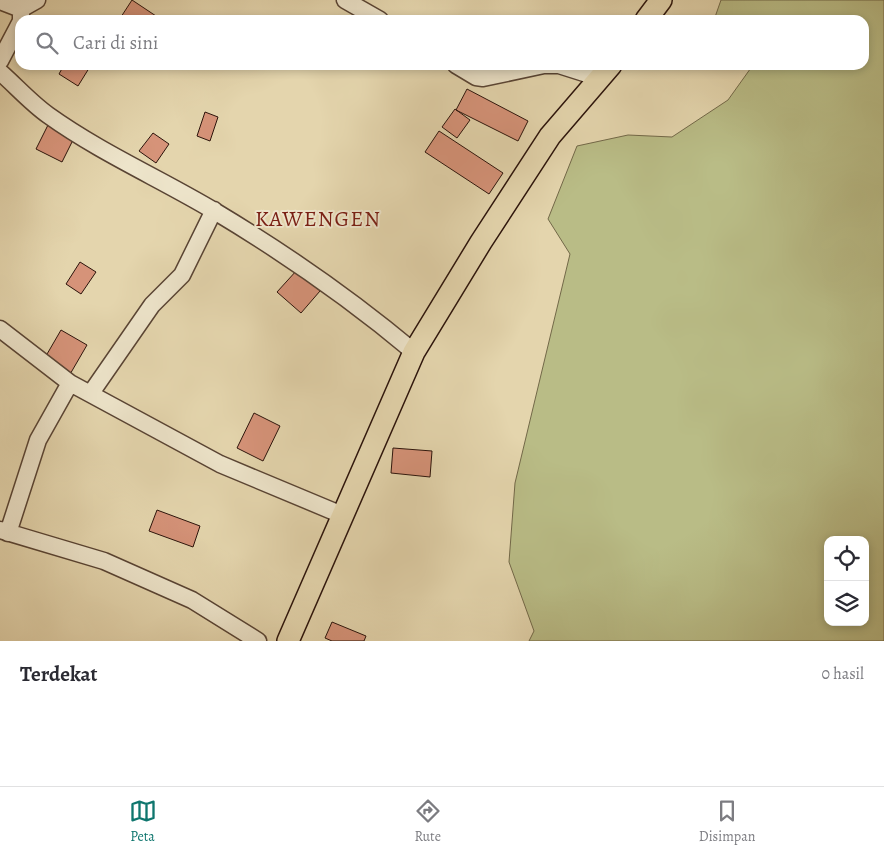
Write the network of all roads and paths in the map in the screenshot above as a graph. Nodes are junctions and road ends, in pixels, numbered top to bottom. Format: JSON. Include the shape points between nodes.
{"nodes":[{"id":1,"x":37,"y":0,"type":"edge"},
{"id":2,"x":345,"y":0,"type":"edge"},
{"id":3,"x":661,"y":0,"type":"edge"},
{"id":4,"x":0,"y":1,"type":"edge"},
{"id":5,"x":18,"y":15,"type":"edge"},
{"id":6,"x":23,"y":15,"type":"edge"},
{"id":7,"x":371,"y":15,"type":"edge"},
{"id":8,"x":650,"y":15,"type":"edge"},
{"id":9,"x":15,"y":30,"type":"edge"},
{"id":10,"x":0,"y":61,"type":"edge"},
{"id":11,"x":464,"y":70,"type":"edge"},
{"id":12,"x":521,"y":70,"type":"edge"},
{"id":13,"x":592,"y":70,"type":"edge"},
{"id":14,"x":0,"y":72,"type":"edge"},
{"id":15,"x":605,"y":72,"type":"edge"},
{"id":16,"x":214,"y":210,"type":"junction"},
{"id":17,"x":0,"y":329,"type":"edge"},
{"id":18,"x":414,"y":352,"type":"junction"},
{"id":19,"x":70,"y":383,"type":"junction"},
{"id":20,"x":91,"y":393,"type":"junction"},
{"id":21,"x":342,"y":515,"type":"junction"},
{"id":22,"x":4,"y":531,"type":"edge"},
{"id":23,"x":258,"y":641,"type":"edge"},
{"id":24,"x":288,"y":641,"type":"edge"}],
"edges":[{"from":1,"to":6,"type":"street"},
{"from":2,"to":7,"type":"street"},
{"from":3,"to":8,"type":"main road"},
{"from":4,"to":5,"type":"street"},
{"from":9,"to":10,"type":"street"},
{"from":11,"to":12,"type":"street","via":[[483,78]]},
{"from":13,"to":15,"type":"street"},
{"from":14,"to":16,"type":"street","via":[[46,114],[158,181]]},
{"from":15,"to":18,"type":"main road","via":[[550,136]]},
{"from":16,"to":18,"type":"street","via":[[291,258],[365,311]]},
{"from":16,"to":20,"type":"street","via":[[182,275],[152,305]]},
{"from":17,"to":19,"type":"street"},
{"from":18,"to":21,"type":"main road"},
{"from":19,"to":20,"type":"street"},
{"from":19,"to":22,"type":"street","via":[[38,440]]},
{"from":20,"to":21,"type":"street","via":[[220,464]]},
{"from":21,"to":24,"type":"main road"},
{"from":22,"to":23,"type":"street","via":[[104,561],[192,600]]}]}
